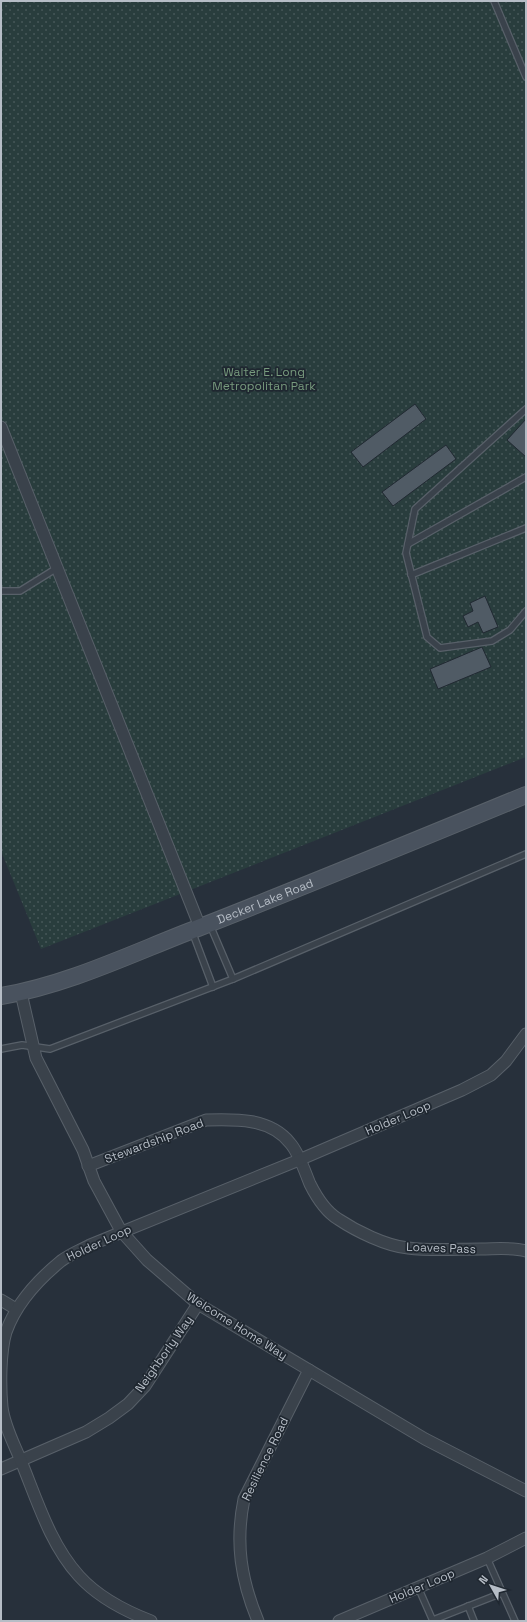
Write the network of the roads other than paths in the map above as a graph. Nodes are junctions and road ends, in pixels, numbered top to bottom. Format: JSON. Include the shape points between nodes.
{"nodes":[{"id":1,"x":494,"y":1,"type":"edge"},
{"id":2,"x":526,"y":77,"type":"edge"},
{"id":3,"x":526,"y":408,"type":"edge"},
{"id":4,"x":1,"y":427,"type":"edge"},
{"id":5,"x":526,"y":477,"type":"edge"},
{"id":6,"x":526,"y":528,"type":"edge"},
{"id":7,"x":408,"y":544,"type":"junction"},
{"id":8,"x":58,"y":568,"type":"junction"},
{"id":9,"x":411,"y":575,"type":"junction"},
{"id":10,"x":1,"y":591,"type":"edge"},
{"id":11,"x":526,"y":611,"type":"edge"},
{"id":12,"x":526,"y":795,"type":"edge"},
{"id":13,"x":526,"y":854,"type":"edge"},
{"id":14,"x":200,"y":927,"type":"junction"},
{"id":15,"x":233,"y":979,"type":"junction"},
{"id":16,"x":213,"y":987,"type":"junction"},
{"id":17,"x":21,"y":993,"type":"junction"},
{"id":18,"x":1,"y":996,"type":"edge"},
{"id":19,"x":526,"y":1034,"type":"edge"},
{"id":20,"x":34,"y":1047,"type":"junction"},
{"id":21,"x":1,"y":1049,"type":"edge"},
{"id":22,"x":299,"y":1160,"type":"junction"},
{"id":23,"x":88,"y":1166,"type":"junction"},
{"id":24,"x":121,"y":1231,"type":"junction"},
{"id":25,"x":526,"y":1251,"type":"edge"},
{"id":26,"x":1,"y":1300,"type":"edge"},
{"id":27,"x":198,"y":1304,"type":"junction"},
{"id":28,"x":16,"y":1309,"type":"junction"},
{"id":29,"x":309,"y":1370,"type":"junction"},
{"id":30,"x":21,"y":1461,"type":"junction"},
{"id":31,"x":1,"y":1469,"type":"edge"},
{"id":32,"x":526,"y":1491,"type":"edge"},
{"id":33,"x":526,"y":1538,"type":"edge"},
{"id":34,"x":487,"y":1558,"type":"junction"},
{"id":35,"x":418,"y":1587,"type":"junction"},
{"id":36,"x":502,"y":1593,"type":"junction"},
{"id":37,"x":468,"y":1606,"type":"junction"},
{"id":38,"x":151,"y":1621,"type":"edge"},
{"id":39,"x":258,"y":1621,"type":"edge"},
{"id":40,"x":339,"y":1621,"type":"edge"},
{"id":41,"x":433,"y":1621,"type":"edge"},
{"id":42,"x":474,"y":1621,"type":"edge"},
{"id":43,"x":515,"y":1621,"type":"edge"}],
"edges":[{"from":1,"to":2,"type":"lane"},
{"from":3,"to":7,"type":"lane","via":[[415,509]]},
{"from":4,"to":8,"type":"street"},
{"from":5,"to":7,"type":"lane"},
{"from":6,"to":9,"type":"lane"},
{"from":7,"to":9,"type":"lane","via":[[406,553]]},
{"from":8,"to":10,"type":"lane","via":[[20,591]]},
{"from":8,"to":14,"type":"street"},
{"from":9,"to":11,"type":"lane","via":[[427,638],[440,648],[492,641],[510,630]]},
{"from":12,"to":14,"type":"main road","name":"Decker Lake Road"},
{"from":13,"to":15,"type":"lane"},
{"from":14,"to":15,"type":"lane"},
{"from":14,"to":16,"type":"lane"},
{"from":14,"to":17,"type":"main road","name":"Decker Lake Road","via":[[70,978]]},
{"from":15,"to":16,"type":"lane"},
{"from":16,"to":20,"type":"lane","via":[[50,1049]]},
{"from":17,"to":18,"type":"main road","name":"Decker Lake Road"},
{"from":17,"to":20,"type":"street","name":"Welcome Home Way"},
{"from":19,"to":22,"type":"street","name":"Holder Loop","via":[[506,1061],[491,1075]]},
{"from":20,"to":21,"type":"lane","via":[[22,1045]]},
{"from":20,"to":23,"type":"street","name":"Welcome Home Way","via":[[36,1058],[83,1150]]},
{"from":22,"to":23,"type":"street","name":"Stewardship Road","via":[[292,1145],[268,1126],[226,1119],[206,1120]]},
{"from":22,"to":24,"type":"street","name":"Holder Loop"},
{"from":22,"to":25,"type":"street","name":"Loaves Pass","via":[[323,1206],[337,1219],[379,1240],[408,1248]]},
{"from":23,"to":24,"type":"street","name":"Welcome Home Way"},
{"from":24,"to":27,"type":"street","name":"Welcome Home Way","via":[[147,1260]]},
{"from":24,"to":28,"type":"street","name":"Holder Loop","via":[[62,1260]]},
{"from":26,"to":28,"type":"street"},
{"from":27,"to":29,"type":"street","name":"Welcome Home Way"},
{"from":27,"to":30,"type":"street","name":"Neighborly Way","via":[[145,1386],[128,1404],[86,1432]]},
{"from":28,"to":30,"type":"street","name":"Holder Loop","via":[[6,1332],[2,1357],[2,1408]]},
{"from":29,"to":32,"type":"street","name":"Welcome Home Way","via":[[425,1439]]},
{"from":29,"to":39,"type":"street","name":"Resilience Road","via":[[244,1499],[239,1522],[243,1577]]},
{"from":30,"to":31,"type":"street","name":"Neighborly Way"},
{"from":30,"to":38,"type":"street","name":"Holder Loop","via":[[65,1560],[80,1578],[101,1594],[128,1612]]},
{"from":33,"to":34,"type":"street","name":"Holder Loop"},
{"from":34,"to":35,"type":"street","name":"Holder Loop"},
{"from":34,"to":36,"type":"lane"},
{"from":35,"to":40,"type":"street","name":"Holder Loop"},
{"from":35,"to":41,"type":"lane"},
{"from":36,"to":37,"type":"lane"},
{"from":36,"to":43,"type":"lane"},
{"from":37,"to":41,"type":"lane"},
{"from":37,"to":42,"type":"lane"}]}
